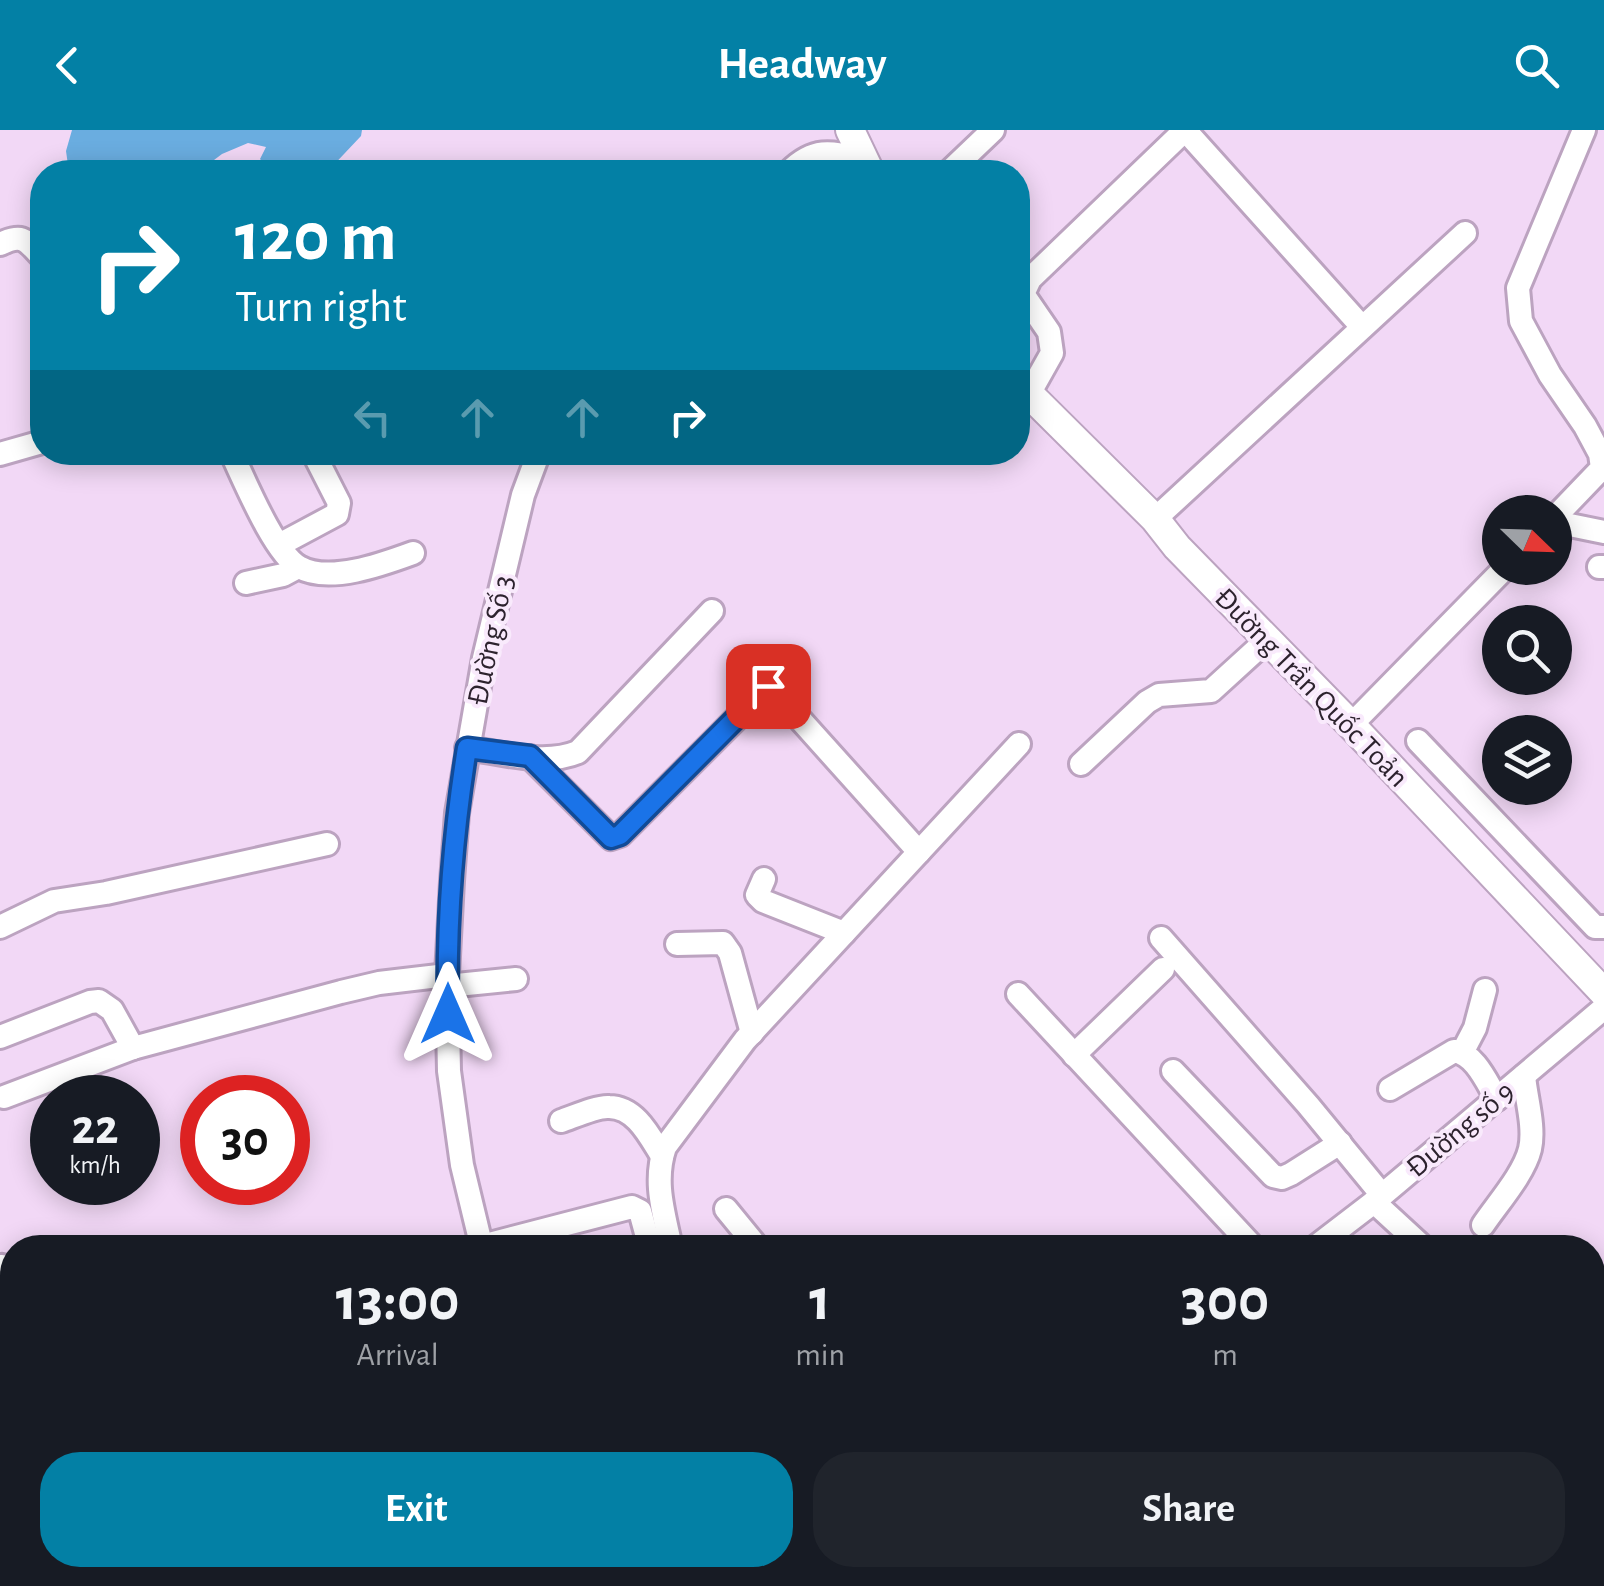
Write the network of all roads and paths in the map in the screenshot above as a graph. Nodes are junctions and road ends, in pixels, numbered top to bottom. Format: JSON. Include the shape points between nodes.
{"nodes":[{"id":1,"x":850,"y":130,"type":"edge"},
{"id":2,"x":993,"y":130,"type":"edge"},
{"id":3,"x":1185,"y":130,"type":"edge"},
{"id":4,"x":1584,"y":130,"type":"edge"},
{"id":5,"x":804,"y":160,"type":"edge"},
{"id":6,"x":851,"y":160,"type":"edge"},
{"id":7,"x":864,"y":160,"type":"edge"},
{"id":8,"x":962,"y":160,"type":"edge"},
{"id":9,"x":1465,"y":233,"type":"dead end"},
{"id":10,"x":0,"y":244,"type":"edge"},
{"id":11,"x":30,"y":245,"type":"edge"},
{"id":12,"x":1030,"y":279,"type":"edge"},
{"id":13,"x":1030,"y":304,"type":"edge"},
{"id":14,"x":1362,"y":327,"type":"junction"},
{"id":15,"x":1030,"y":379,"type":"edge"},
{"id":16,"x":1030,"y":395,"type":"edge"},
{"id":17,"x":30,"y":445,"type":"edge"},
{"id":18,"x":0,"y":454,"type":"edge"},
{"id":19,"x":238,"y":465,"type":"edge"},
{"id":20,"x":320,"y":465,"type":"edge"},
{"id":21,"x":534,"y":465,"type":"edge"},
{"id":22,"x":1572,"y":501,"type":"edge"},
{"id":23,"x":1155,"y":520,"type":"junction"},
{"id":24,"x":1572,"y":524,"type":"edge"},
{"id":25,"x":1604,"y":532,"type":"edge"},
{"id":26,"x":279,"y":546,"type":"junction"},
{"id":27,"x":413,"y":552,"type":"dead end"},
{"id":28,"x":298,"y":567,"type":"junction"},
{"id":29,"x":246,"y":583,"type":"dead end"},
{"id":30,"x":1487,"y":585,"type":"edge"},
{"id":31,"x":712,"y":611,"type":"dead end"},
{"id":32,"x":1267,"y":640,"type":"junction"},
{"id":33,"x":768,"y":686,"type":"dead end"},
{"id":34,"x":798,"y":716,"type":"dead end"},
{"id":35,"x":1351,"y":725,"type":"junction"},
{"id":36,"x":1418,"y":741,"type":"dead end"},
{"id":37,"x":1019,"y":744,"type":"dead end"},
{"id":38,"x":467,"y":748,"type":"junction"},
{"id":39,"x":530,"y":756,"type":"junction"},
{"id":40,"x":1081,"y":764,"type":"dead end"},
{"id":41,"x":327,"y":844,"type":"dead end"},
{"id":42,"x":919,"y":852,"type":"junction"},
{"id":43,"x":764,"y":879,"type":"dead end"},
{"id":44,"x":0,"y":927,"type":"edge"},
{"id":45,"x":1604,"y":927,"type":"edge"},
{"id":46,"x":844,"y":933,"type":"junction"},
{"id":47,"x":1161,"y":938,"type":"dead end"},
{"id":48,"x":677,"y":944,"type":"dead end"},
{"id":49,"x":1163,"y":969,"type":"dead end"},
{"id":50,"x":516,"y":979,"type":"dead end"},
{"id":51,"x":447,"y":980,"type":"junction"},
{"id":52,"x":1485,"y":990,"type":"dead end"},
{"id":53,"x":1018,"y":994,"type":"dead end"},
{"id":54,"x":1604,"y":994,"type":"edge"},
{"id":55,"x":1604,"y":1008,"type":"edge"},
{"id":56,"x":752,"y":1032,"type":"junction"},
{"id":57,"x":0,"y":1037,"type":"edge"},
{"id":58,"x":133,"y":1048,"type":"junction"},
{"id":59,"x":1463,"y":1051,"type":"junction"},
{"id":60,"x":1074,"y":1054,"type":"junction"},
{"id":61,"x":1173,"y":1071,"type":"dead end"},
{"id":62,"x":1524,"y":1076,"type":"junction"},
{"id":63,"x":1390,"y":1089,"type":"dead end"},
{"id":64,"x":4,"y":1097,"type":"dead end"},
{"id":65,"x":1497,"y":1098,"type":"junction"},
{"id":66,"x":561,"y":1121,"type":"dead end"},
{"id":67,"x":1340,"y":1143,"type":"junction"},
{"id":68,"x":662,"y":1156,"type":"junction"},
{"id":69,"x":1378,"y":1198,"type":"junction"},
{"id":70,"x":726,"y":1209,"type":"dead end"},
{"id":71,"x":1483,"y":1226,"type":"dead end"},
{"id":72,"x":479,"y":1235,"type":"edge"},
{"id":73,"x":524,"y":1235,"type":"edge"},
{"id":74,"x":646,"y":1235,"type":"edge"},
{"id":75,"x":668,"y":1235,"type":"edge"},
{"id":76,"x":747,"y":1235,"type":"edge"},
{"id":77,"x":1242,"y":1235,"type":"edge"},
{"id":78,"x":1333,"y":1235,"type":"edge"},
{"id":79,"x":1412,"y":1235,"type":"edge"}],
"edges":[{"from":1,"to":7,"type":"main road"},
{"from":2,"to":8,"type":"street"},
{"from":3,"to":12,"type":"street"},
{"from":3,"to":14,"type":"street"},
{"from":4,"to":22,"type":"street","via":[[1518,288],[1521,321],[1600,454],[1602,468]]},
{"from":5,"to":6,"type":"street","via":[[826,151]]},
{"from":9,"to":14,"type":"street"},
{"from":10,"to":11,"type":"street","via":[[14,237]]},
{"from":13,"to":15,"type":"street","via":[[1049,332],[1052,352]]},
{"from":14,"to":23,"type":"street"},
{"from":16,"to":23,"type":"main road","name":"Đường Trần Quốc Toản"},
{"from":17,"to":18,"type":"street"},
{"from":19,"to":26,"type":"street"},
{"from":20,"to":26,"type":"street","via":[[339,504],[337,514]]},
{"from":21,"to":38,"type":"street","name":"Đường Số 3"},
{"from":23,"to":32,"type":"main road","name":"Đường Trần Quốc Toản"},
{"from":24,"to":25,"type":"street"},
{"from":26,"to":28,"type":"street"},
{"from":27,"to":28,"type":"street","via":[[327,575]]},
{"from":28,"to":29,"type":"street"},
{"from":30,"to":35,"type":"street"},
{"from":31,"to":39,"type":"street","via":[[578,752]]},
{"from":32,"to":35,"type":"main road","name":"Đường Trần Quốc Toản"},
{"from":32,"to":40,"type":"street","via":[[1211,691],[1147,702]]},
{"from":33,"to":39,"type":"street","via":[[611,838]]},
{"from":34,"to":42,"type":"street"},
{"from":35,"to":54,"type":"main road","name":"Đường Trần Quốc Toản"},
{"from":36,"to":45,"type":"street","via":[[1595,926]]},
{"from":37,"to":42,"type":"street"},
{"from":38,"to":39,"type":"street"},
{"from":38,"to":51,"type":"street","name":"Đường Số 3"},
{"from":41,"to":44,"type":"street","via":[[54,900]]},
{"from":42,"to":46,"type":"street"},
{"from":43,"to":46,"type":"street","via":[[758,895],[764,901]]},
{"from":46,"to":56,"type":"street"},
{"from":47,"to":67,"type":"street"},
{"from":48,"to":56,"type":"street","via":[[722,943],[730,952]]},
{"from":49,"to":60,"type":"street"},
{"from":50,"to":51,"type":"street"},
{"from":51,"to":58,"type":"street","via":[[379,983]]},
{"from":51,"to":72,"type":"street","name":"Đường Số 3","via":[[454,1108]]},
{"from":52,"to":59,"type":"street"},
{"from":53,"to":60,"type":"street"},
{"from":55,"to":62,"type":"street","name":"Đường số 9"},
{"from":56,"to":68,"type":"street"},
{"from":57,"to":58,"type":"street","via":[[100,1001]]},
{"from":58,"to":64,"type":"street"},
{"from":59,"to":63,"type":"street","via":[[1454,1050]]},
{"from":59,"to":65,"type":"street"},
{"from":60,"to":77,"type":"street"},
{"from":61,"to":67,"type":"street","via":[[1273,1176],[1291,1174]]},
{"from":62,"to":65,"type":"street","name":"Đường số 9"},
{"from":62,"to":71,"type":"street","via":[[1530,1148]]},
{"from":65,"to":69,"type":"street","name":"Đường số 9"},
{"from":66,"to":68,"type":"street","via":[[609,1106],[621,1110],[641,1123]]},
{"from":67,"to":69,"type":"street"},
{"from":68,"to":75,"type":"street","via":[[658,1187]]},
{"from":69,"to":78,"type":"street","name":"Đường số 9"},
{"from":69,"to":79,"type":"street"},
{"from":70,"to":76,"type":"street"},
{"from":73,"to":74,"type":"street","via":[[632,1207],[640,1211]]}]}
